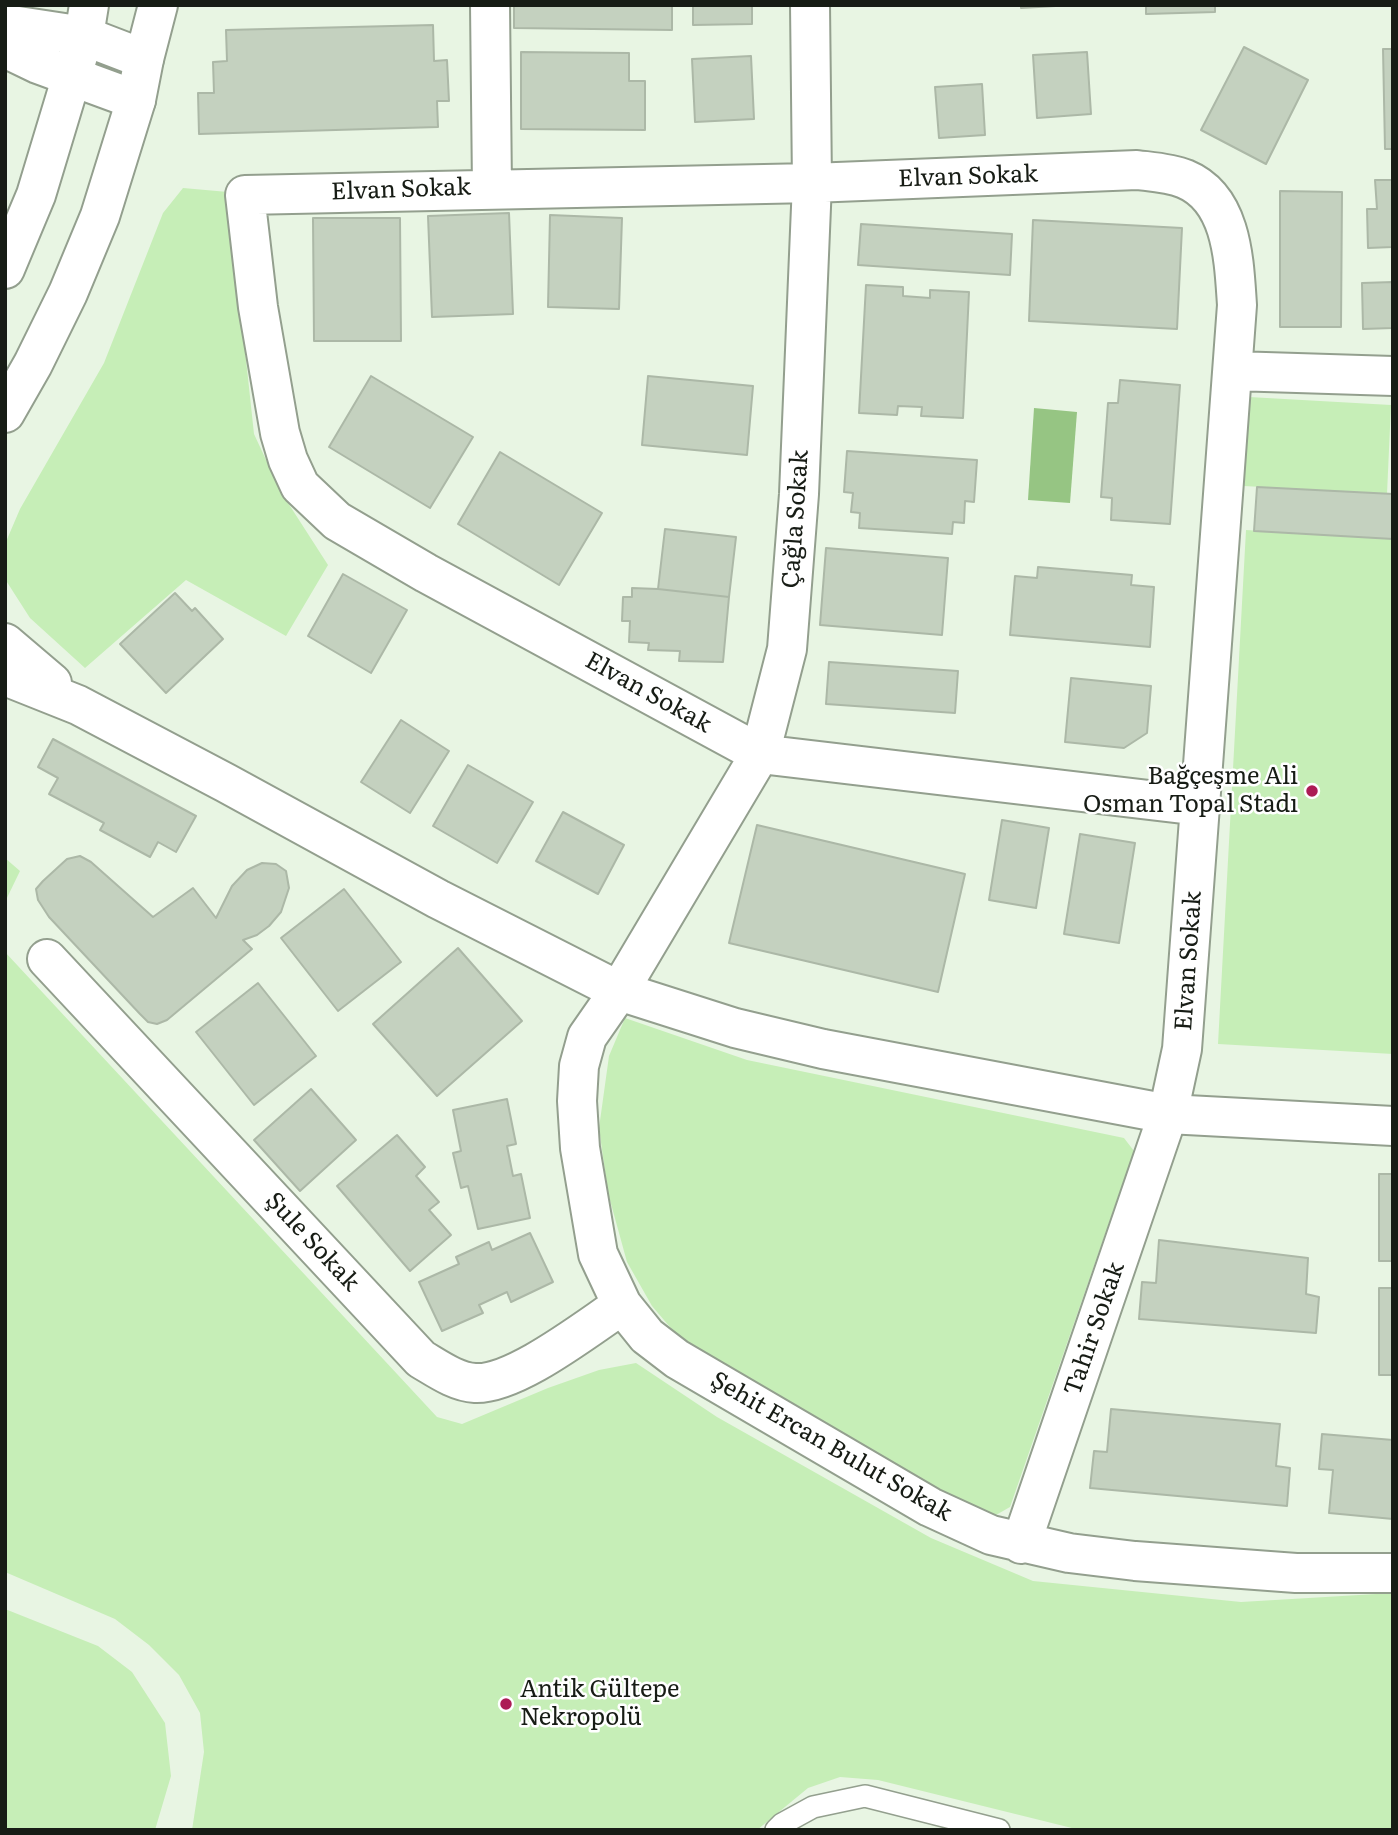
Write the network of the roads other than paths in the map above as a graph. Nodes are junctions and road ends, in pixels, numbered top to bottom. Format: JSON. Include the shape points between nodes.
{"nodes":[{"id":1,"x":489,"y":5,"type":"edge"},
{"id":2,"x":810,"y":5,"type":"edge"},
{"id":3,"x":86,"y":21,"type":"edge"},
{"id":4,"x":155,"y":23,"type":"edge"},
{"id":5,"x":5,"y":24,"type":"edge"},
{"id":6,"x":5,"y":48,"type":"edge"},
{"id":7,"x":72,"y":77,"type":"junction"},
{"id":8,"x":136,"y":100,"type":"junction"},
{"id":9,"x":812,"y":183,"type":"junction"},
{"id":10,"x":492,"y":188,"type":"junction"},
{"id":11,"x":5,"y":269,"type":"edge"},
{"id":12,"x":1233,"y":372,"type":"junction"},
{"id":13,"x":1393,"y":376,"type":"edge"},
{"id":14,"x":5,"y":413,"type":"edge"},
{"id":15,"x":5,"y":643,"type":"edge"},
{"id":16,"x":5,"y":676,"type":"edge"},
{"id":17,"x":78,"y":705,"type":"junction"},
{"id":18,"x":760,"y":754,"type":"junction"},
{"id":19,"x":1200,"y":806,"type":"junction"},
{"id":20,"x":47,"y":959,"type":"dead end"},
{"id":21,"x":619,"y":990,"type":"junction"},
{"id":22,"x":1168,"y":1114,"type":"junction"},
{"id":23,"x":1393,"y":1126,"type":"edge"},
{"id":24,"x":622,"y":1306,"type":"junction"},
{"id":25,"x":1021,"y":1544,"type":"junction"},
{"id":26,"x":1393,"y":1573,"type":"edge"},
{"id":27,"x":776,"y":1830,"type":"edge"},
{"id":28,"x":999,"y":1830,"type":"edge"}],
"edges":[{"from":1,"to":10,"type":"street"},
{"from":2,"to":9,"type":"street","name":"Çağla Sokak"},
{"from":3,"to":4,"type":"street"},
{"from":3,"to":5,"type":"street","via":[[49,29]]},
{"from":3,"to":7,"type":"street"},
{"from":4,"to":8,"type":"street"},
{"from":6,"to":7,"type":"street"},
{"from":7,"to":8,"type":"street"},
{"from":7,"to":11,"type":"street","via":[[36,195]]},
{"from":8,"to":14,"type":"street","via":[[100,216],[56,317]]},
{"from":9,"to":10,"type":"street","name":"Elvan Sokak"},
{"from":9,"to":12,"type":"street","name":"Elvan Sokak","via":[[1137,170],[1188,180],[1212,199],[1233,254],[1237,305]]},
{"from":9,"to":18,"type":"street","name":"Çağla Sokak","via":[[799,494],[787,649]]},
{"from":10,"to":18,"type":"street","name":"Elvan Sokak","via":[[245,195],[280,433],[300,486],[337,521],[364,537]]},
{"from":12,"to":13,"type":"street"},
{"from":12,"to":19,"type":"street","name":"Elvan Sokak"},
{"from":15,"to":17,"type":"street"},
{"from":16,"to":17,"type":"street"},
{"from":17,"to":21,"type":"street","via":[[438,899]]},
{"from":18,"to":19,"type":"street","name":"Elvan Sokak"},
{"from":18,"to":21,"type":"street","name":"Çağla Sokak"},
{"from":19,"to":22,"type":"street","name":"Elvan Sokak","via":[[1182,1049]]},
{"from":20,"to":24,"type":"street","name":"Şule Sokak","via":[[421,1359],[472,1383],[494,1383],[522,1371]]},
{"from":21,"to":22,"type":"street","via":[[735,1028],[823,1049]]},
{"from":21,"to":24,"type":"street","name":"Şehit Ercan Bulut Sokak","via":[[587,1037],[577,1101],[597,1254]]},
{"from":22,"to":23,"type":"street"},
{"from":22,"to":25,"type":"street","name":"Tahir Sokak"},
{"from":24,"to":25,"type":"street","name":"Şehit Ercan Bulut Sokak","via":[[647,1336],[677,1359],[782,1422],[930,1507]]},
{"from":25,"to":26,"type":"street","name":"Şehit Ercan Bulut Sokak","via":[[1135,1561],[1296,1573]]},
{"from":27,"to":28,"type":"lane","via":[[813,1807],[865,1796]]}]}
